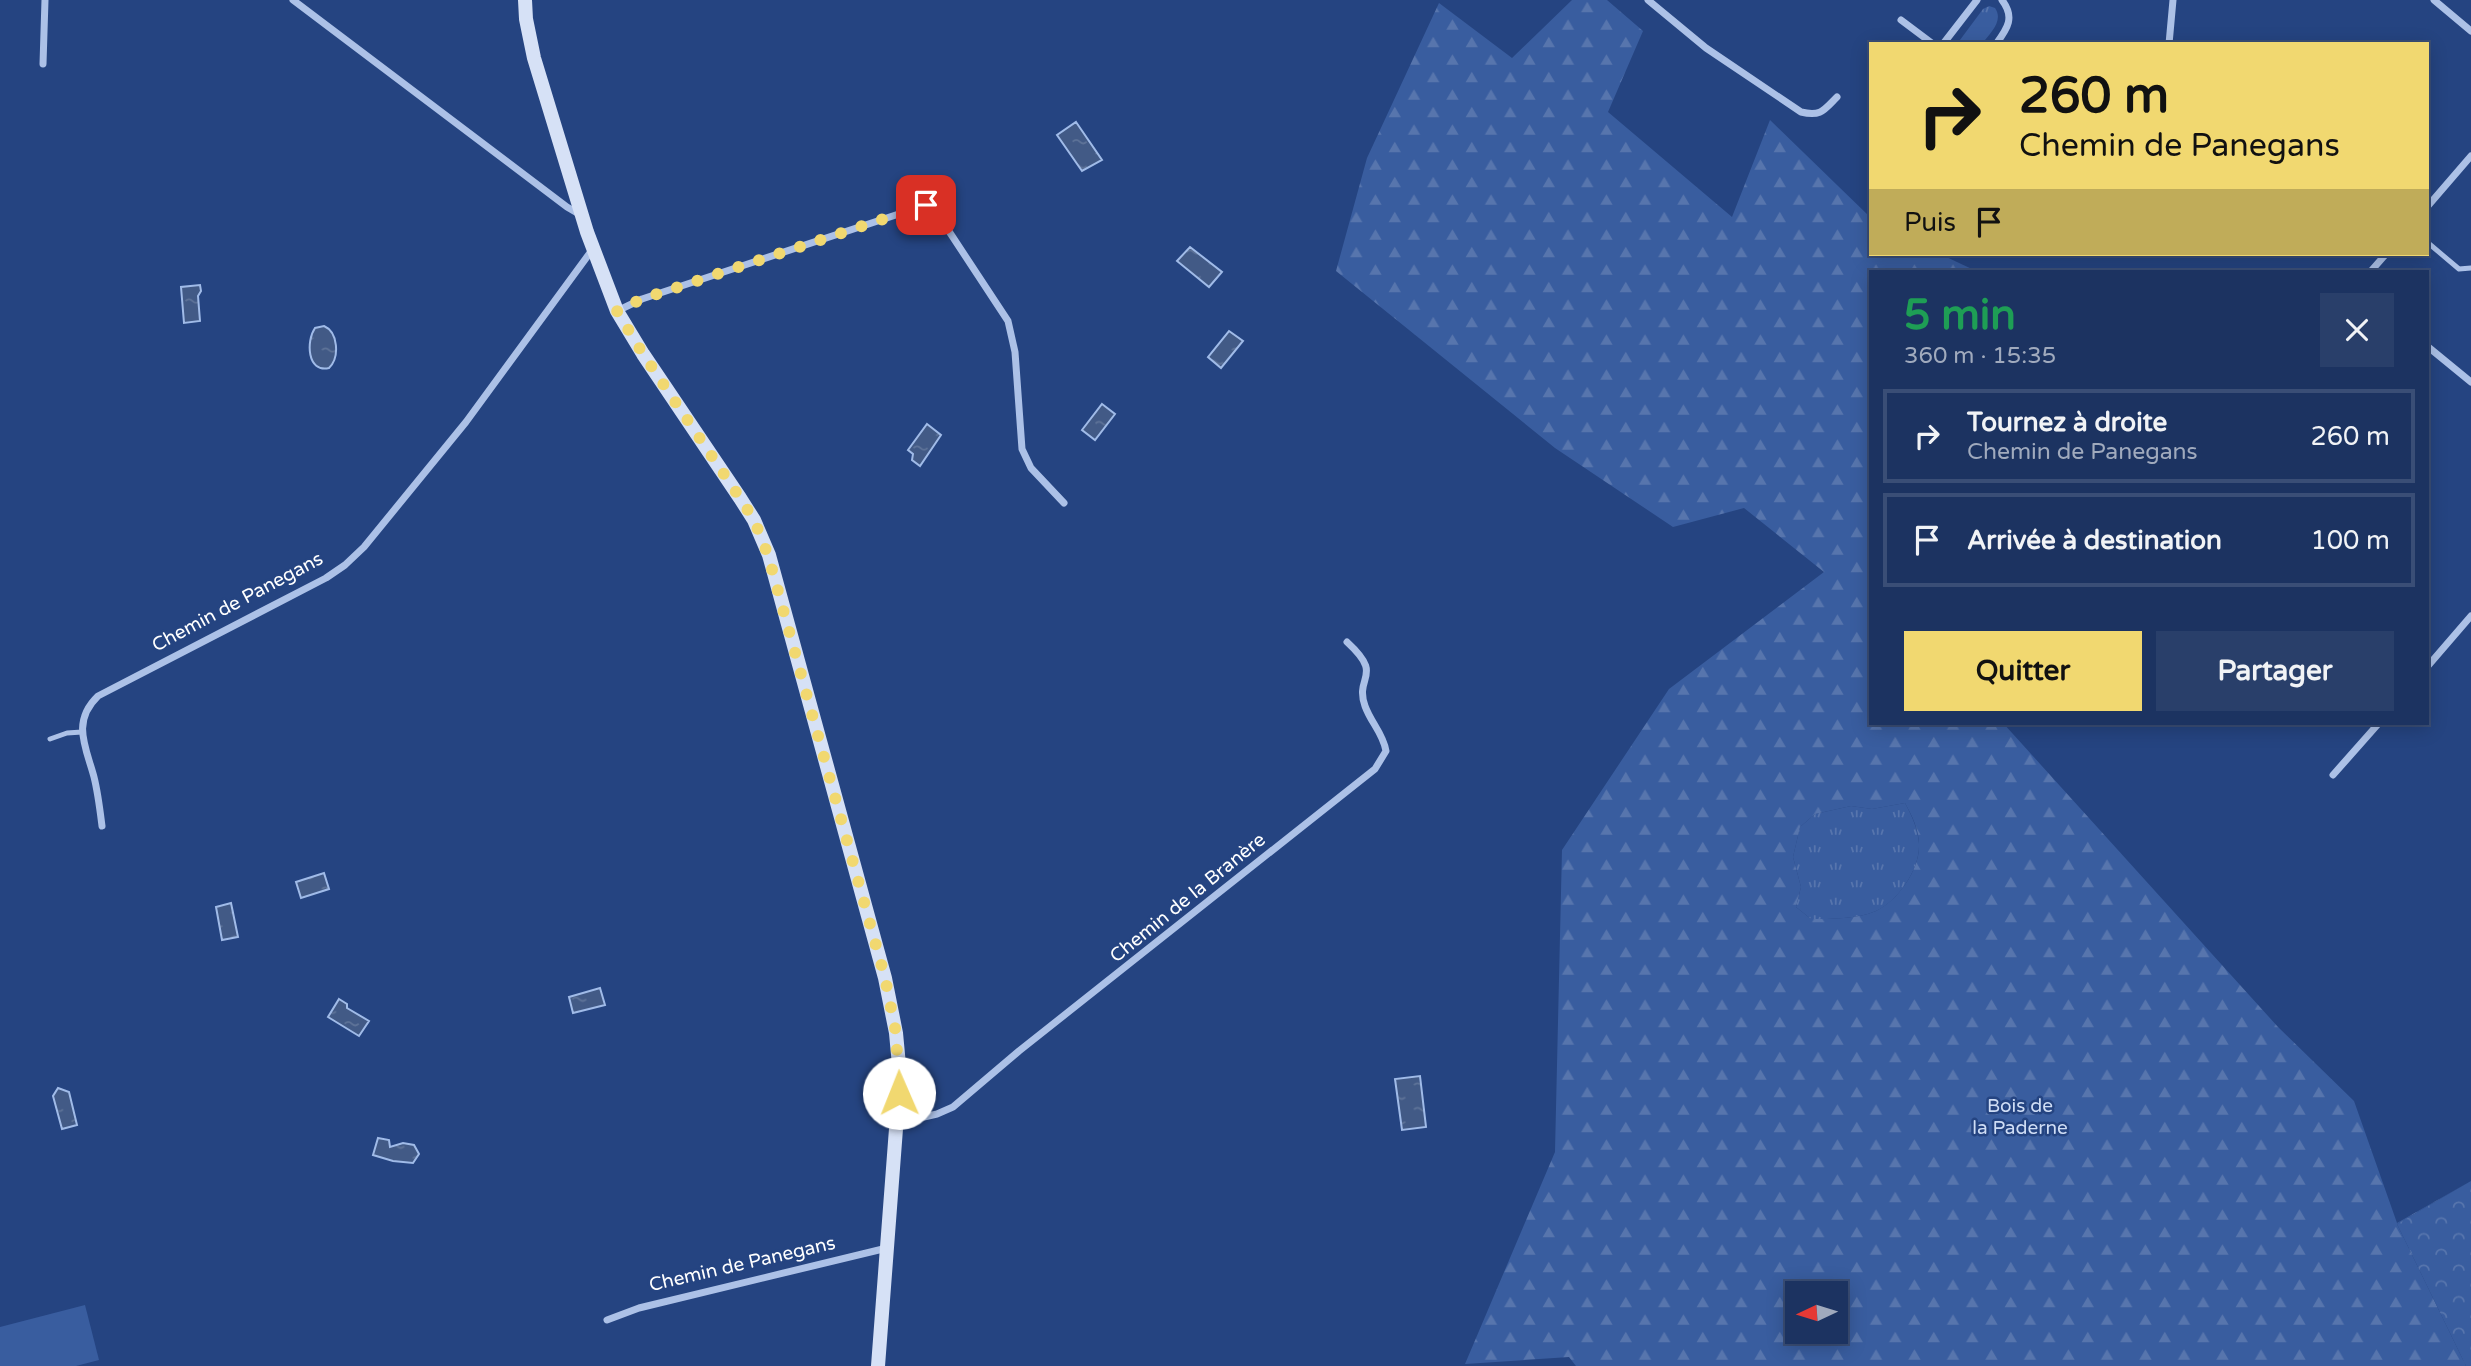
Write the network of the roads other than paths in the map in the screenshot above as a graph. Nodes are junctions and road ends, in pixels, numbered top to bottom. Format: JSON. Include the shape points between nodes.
{"nodes":[{"id":1,"x":45,"y":0,"type":"edge"},
{"id":2,"x":293,"y":0,"type":"edge"},
{"id":3,"x":525,"y":0,"type":"edge"},
{"id":4,"x":1648,"y":0,"type":"edge"},
{"id":5,"x":1977,"y":0,"type":"edge"},
{"id":6,"x":2002,"y":0,"type":"edge"},
{"id":7,"x":2173,"y":0,"type":"edge"},
{"id":8,"x":2434,"y":0,"type":"edge"},
{"id":9,"x":1901,"y":20,"type":"dead end"},
{"id":10,"x":2471,"y":32,"type":"edge"},
{"id":11,"x":1930,"y":42,"type":"edge"},
{"id":12,"x":1945,"y":42,"type":"edge"},
{"id":13,"x":1997,"y":42,"type":"edge"},
{"id":14,"x":2169,"y":42,"type":"edge"},
{"id":15,"x":43,"y":64,"type":"dead end"},
{"id":16,"x":1837,"y":97,"type":"dead end"},
{"id":17,"x":2471,"y":156,"type":"edge"},
{"id":18,"x":2429,"y":204,"type":"edge"},
{"id":19,"x":582,"y":216,"type":"junction"},
{"id":20,"x":2429,"y":244,"type":"edge"},
{"id":21,"x":592,"y":249,"type":"junction"},
{"id":22,"x":2384,"y":256,"type":"edge"},
{"id":23,"x":2471,"y":268,"type":"edge"},
{"id":24,"x":2372,"y":270,"type":"edge"},
{"id":25,"x":617,"y":311,"type":"junction"},
{"id":26,"x":2429,"y":348,"type":"edge"},
{"id":27,"x":2471,"y":382,"type":"edge"},
{"id":28,"x":1064,"y":502,"type":"dead end"},
{"id":29,"x":2471,"y":616,"type":"edge"},
{"id":30,"x":1347,"y":642,"type":"dead end"},
{"id":31,"x":2429,"y":665,"type":"edge"},
{"id":32,"x":2377,"y":725,"type":"edge"},
{"id":33,"x":82,"y":732,"type":"junction"},
{"id":34,"x":50,"y":739,"type":"dead end"},
{"id":35,"x":2333,"y":775,"type":"dead end"},
{"id":36,"x":102,"y":826,"type":"dead end"},
{"id":37,"x":898,"y":1117,"type":"junction"},
{"id":38,"x":887,"y":1248,"type":"junction"},
{"id":39,"x":607,"y":1320,"type":"dead end"},
{"id":40,"x":878,"y":1366,"type":"edge"}],
"edges":[{"from":1,"to":15,"type":"street"},
{"from":2,"to":19,"type":"street"},
{"from":3,"to":19,"type":"street","via":[[534,58]]},
{"from":4,"to":16,"type":"street","via":[[1706,48],[1801,112],[1823,112]]},
{"from":5,"to":12,"type":"street"},
{"from":6,"to":13,"type":"street","via":[[2009,9],[2010,22]]},
{"from":7,"to":14,"type":"street"},
{"from":8,"to":10,"type":"street"},
{"from":9,"to":11,"type":"street"},
{"from":17,"to":18,"type":"street"},
{"from":19,"to":21,"type":"street"},
{"from":20,"to":23,"type":"lane","via":[[2459,269]]},
{"from":21,"to":25,"type":"street"},
{"from":21,"to":33,"type":"street","name":"Chemin de Panegans","via":[[466,422],[345,565],[98,696],[85,712]]},
{"from":22,"to":24,"type":"street"},
{"from":25,"to":28,"type":"street","via":[[923,206],[933,207],[1010,326],[1022,449],[1031,468]]},
{"from":25,"to":37,"type":"street","via":[[754,520],[768,555],[885,978],[899,1059]]},
{"from":26,"to":27,"type":"street"},
{"from":29,"to":31,"type":"street"},
{"from":30,"to":37,"type":"street","name":"Chemin de la Branère","via":[[1366,664],[1365,707],[1385,741],[1386,751],[1375,769],[953,1107],[924,1117]]},
{"from":32,"to":35,"type":"street"},
{"from":33,"to":34,"type":"lane"},
{"from":33,"to":36,"type":"street"},
{"from":37,"to":38,"type":"street"},
{"from":38,"to":39,"type":"street","name":"Chemin de Panegans","via":[[639,1308]]},
{"from":38,"to":40,"type":"street"}]}
